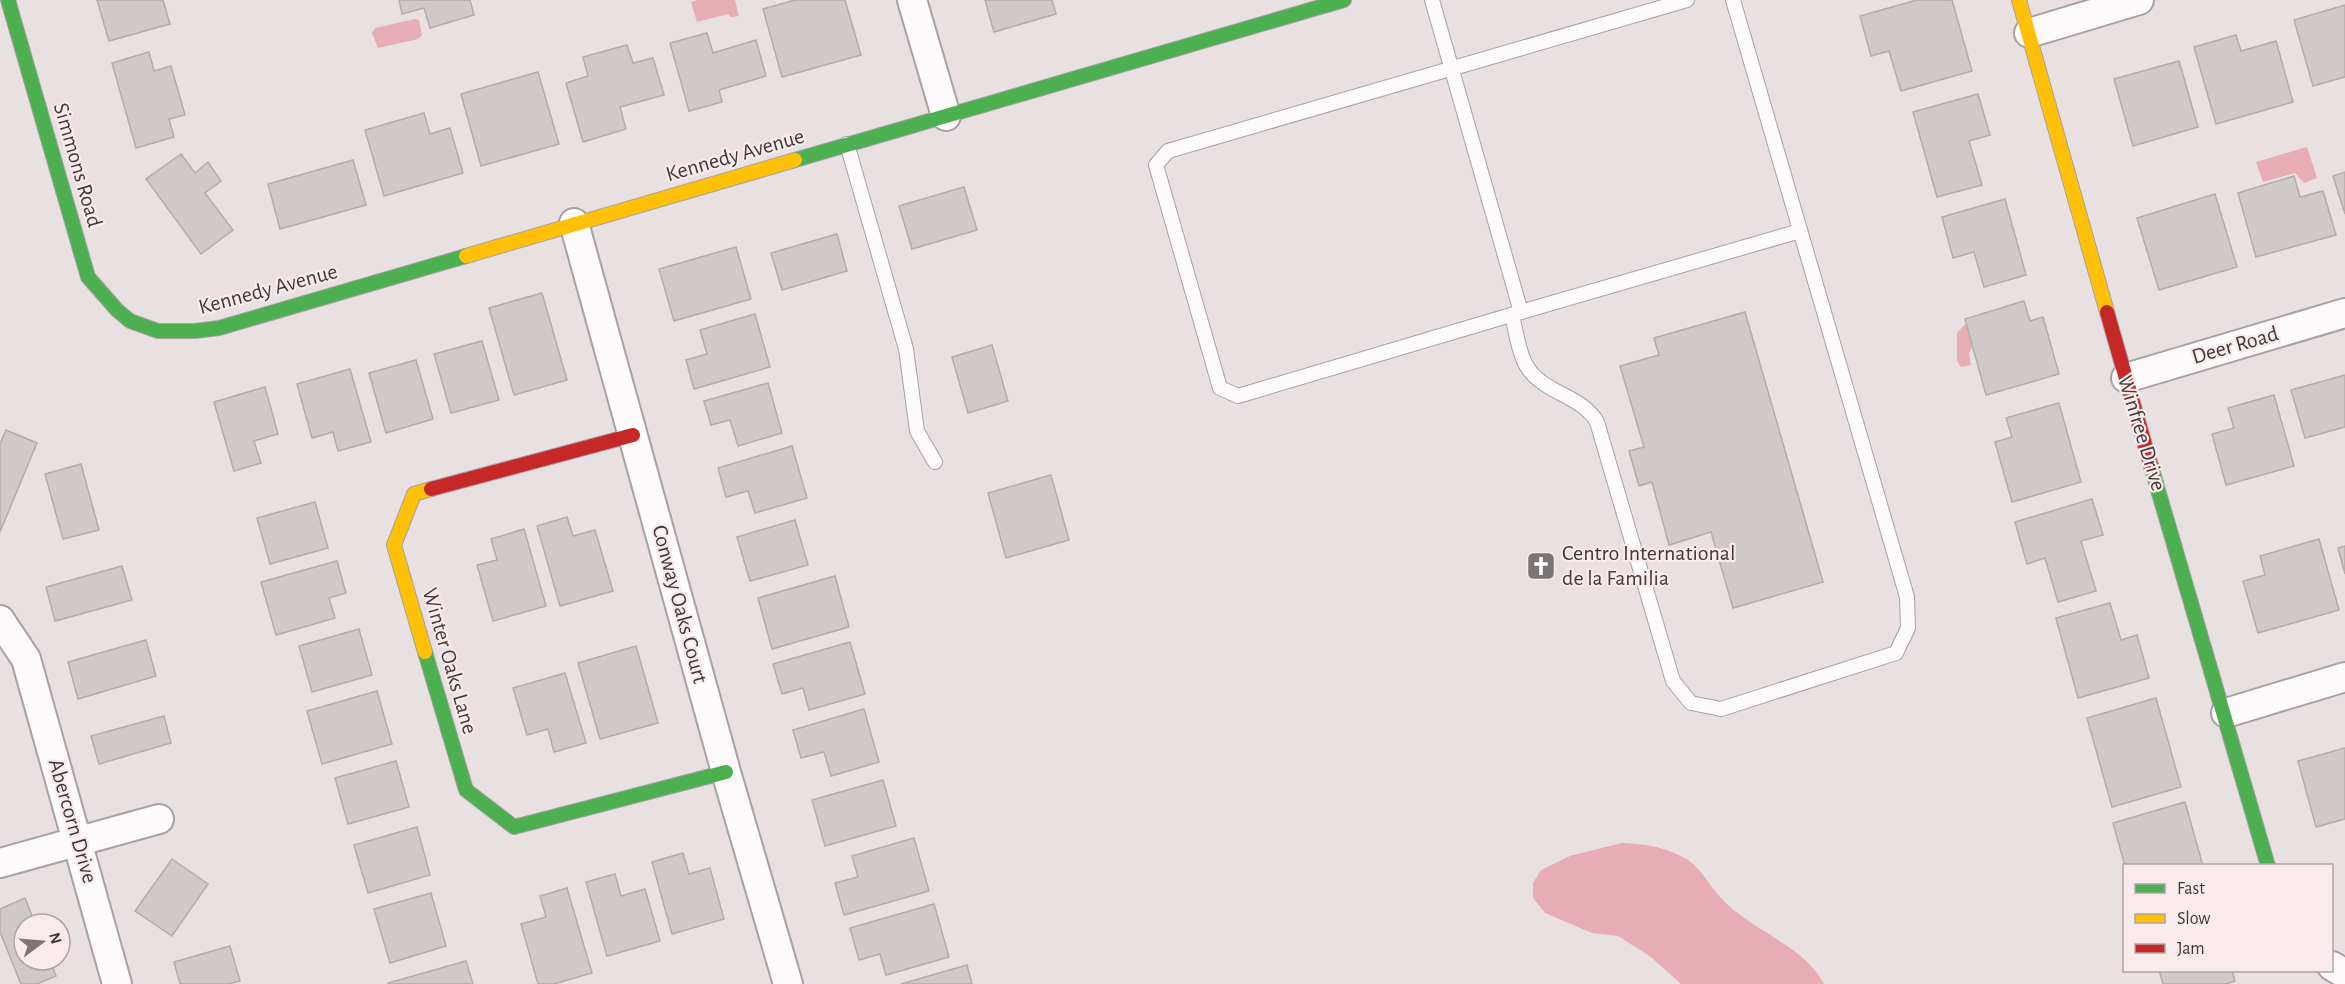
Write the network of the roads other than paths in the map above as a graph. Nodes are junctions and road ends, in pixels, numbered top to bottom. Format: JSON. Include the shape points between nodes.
{"nodes":[{"id":1,"x":8,"y":0,"type":"edge"},
{"id":2,"x":912,"y":0,"type":"edge"},
{"id":3,"x":1344,"y":0,"type":"edge"},
{"id":4,"x":1432,"y":0,"type":"edge"},
{"id":5,"x":1687,"y":0,"type":"edge"},
{"id":6,"x":1733,"y":0,"type":"edge"},
{"id":7,"x":2019,"y":0,"type":"edge"},
{"id":8,"x":2139,"y":0,"type":"edge"},
{"id":9,"x":2029,"y":33,"type":"junction"},
{"id":10,"x":1452,"y":69,"type":"junction"},
{"id":11,"x":945,"y":116,"type":"junction"},
{"id":12,"x":847,"y":144,"type":"junction"},
{"id":13,"x":574,"y":223,"type":"junction"},
{"id":14,"x":1800,"y":231,"type":"junction"},
{"id":15,"x":2345,"y":313,"type":"edge"},
{"id":16,"x":1517,"y":314,"type":"junction"},
{"id":17,"x":135,"y":325,"type":"joint"},
{"id":18,"x":2126,"y":378,"type":"junction"},
{"id":19,"x":633,"y":435,"type":"junction"},
{"id":20,"x":935,"y":462,"type":"dead end"},
{"id":21,"x":0,"y":620,"type":"edge"},
{"id":22,"x":2345,"y":677,"type":"edge"},
{"id":23,"x":2226,"y":713,"type":"junction"},
{"id":24,"x":726,"y":772,"type":"junction"},
{"id":25,"x":159,"y":819,"type":"dead end"},
{"id":26,"x":79,"y":840,"type":"junction"},
{"id":27,"x":0,"y":863,"type":"edge"},
{"id":28,"x":2267,"y":864,"type":"edge"},
{"id":29,"x":117,"y":984,"type":"edge"},
{"id":30,"x":788,"y":984,"type":"edge"}],
"edges":[{"from":1,"to":17,"type":"street","name":"Simmons Road","via":[[88,277],[112,308]]},
{"from":2,"to":11,"type":"street"},
{"from":3,"to":11,"type":"street","name":"Kennedy Avenue"},
{"from":4,"to":10,"type":"lane"},
{"from":5,"to":10,"type":"lane"},
{"from":6,"to":14,"type":"lane"},
{"from":7,"to":9,"type":"street","name":"Winfree Drive"},
{"from":8,"to":9,"type":"street"},
{"from":9,"to":18,"type":"street","name":"Winfree Drive"},
{"from":10,"to":16,"type":"lane"},
{"from":10,"to":16,"type":"lane","via":[[1168,151],[1156,165],[1220,388],[1238,396]]},
{"from":11,"to":12,"type":"street","name":"Kennedy Avenue"},
{"from":12,"to":13,"type":"street","name":"Kennedy Avenue"},
{"from":12,"to":20,"type":"lane","via":[[906,349],[917,431]]},
{"from":13,"to":17,"type":"street","name":"Kennedy Avenue","via":[[219,328],[173,334]]},
{"from":13,"to":19,"type":"street","name":"Conway Oaks Court"},
{"from":14,"to":16,"type":"lane"},
{"from":14,"to":16,"type":"lane","via":[[1907,597],[1908,628],[1896,653],[1721,709],[1691,703],[1673,681],[1597,422],[1590,410],[1537,379],[1526,365]]},
{"from":15,"to":18,"type":"street","name":"Deer Road"},
{"from":18,"to":23,"type":"street","name":"Winfree Drive"},
{"from":19,"to":24,"type":"street","name":"Conway Oaks Court"},
{"from":19,"to":24,"type":"street","name":"Winter Oaks Lane","via":[[414,494],[394,545],[466,790],[514,827]]},
{"from":21,"to":26,"type":"street","name":"Abercorn Drive","via":[[26,659]]},
{"from":22,"to":23,"type":"street"},
{"from":23,"to":28,"type":"street","name":"Winfree Drive"},
{"from":24,"to":30,"type":"street","name":"Conway Oaks Court"},
{"from":25,"to":26,"type":"street"},
{"from":26,"to":27,"type":"street"},
{"from":26,"to":29,"type":"street","name":"Abercorn Drive"}]}
